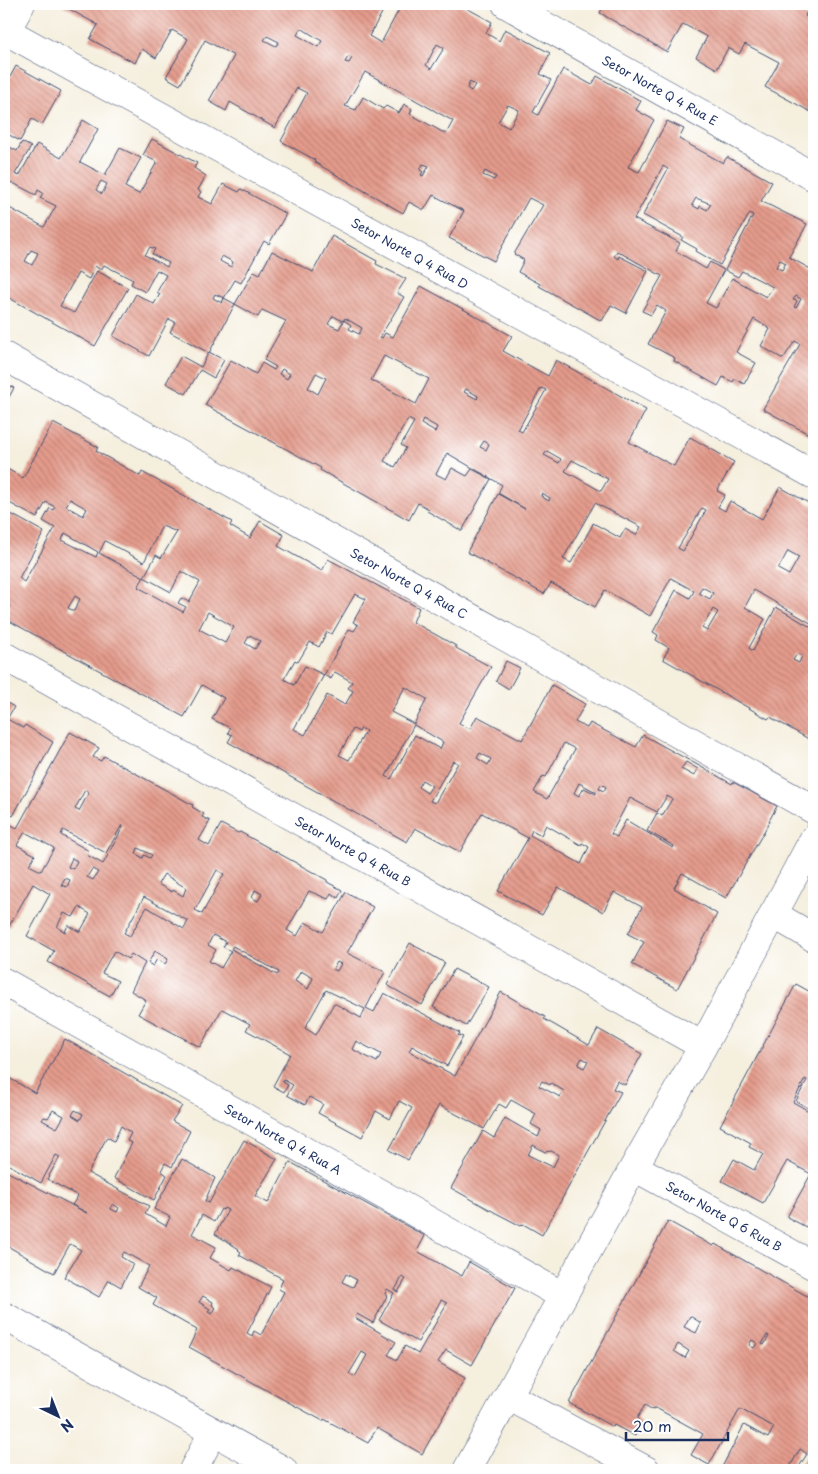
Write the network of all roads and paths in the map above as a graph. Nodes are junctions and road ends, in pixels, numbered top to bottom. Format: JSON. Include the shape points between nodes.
{"nodes":[{"id":1,"x":21,"y":4,"type":"edge"},
{"id":2,"x":506,"y":4,"type":"edge"},
{"id":3,"x":5,"y":33,"type":"edge"},
{"id":4,"x":814,"y":177,"type":"edge"},
{"id":5,"x":4,"y":356,"type":"edge"},
{"id":6,"x":814,"y":475,"type":"edge"},
{"id":7,"x":4,"y":656,"type":"edge"},
{"id":8,"x":814,"y":810,"type":"edge"},
{"id":9,"x":814,"y":838,"type":"edge"},
{"id":10,"x":773,"y":914,"type":"junction"},
{"id":11,"x":814,"y":938,"type":"edge"},
{"id":12,"x":4,"y":982,"type":"edge"},
{"id":13,"x":703,"y":1046,"type":"junction"},
{"id":14,"x":634,"y":1167,"type":"junction"},
{"id":15,"x":814,"y":1266,"type":"edge"},
{"id":16,"x":563,"y":1296,"type":"junction"},
{"id":17,"x":4,"y":1316,"type":"edge"},
{"id":18,"x":508,"y":1396,"type":"junction"},
{"id":19,"x":214,"y":1432,"type":"junction"},
{"id":20,"x":193,"y":1470,"type":"edge"},
{"id":21,"x":283,"y":1470,"type":"edge"},
{"id":22,"x":467,"y":1470,"type":"edge"},
{"id":23,"x":646,"y":1470,"type":"edge"}],
"edges":[{"from":1,"to":3,"type":"street"},
{"from":2,"to":4,"type":"street","name":"Setor Norte Q 4 Rua E"},
{"from":3,"to":6,"type":"street","name":"Setor Norte Q 4 Rua D"},
{"from":5,"to":8,"type":"street","name":"Setor Norte Q 4 Rua C"},
{"from":7,"to":13,"type":"street","name":"Setor Norte Q 4 Rua B"},
{"from":9,"to":10,"type":"street"},
{"from":10,"to":11,"type":"street"},
{"from":10,"to":13,"type":"street"},
{"from":12,"to":16,"type":"street","name":"Setor Norte Q 4 Rua A"},
{"from":13,"to":14,"type":"street"},
{"from":14,"to":15,"type":"street","name":"Setor Norte Q 6 Rua B"},
{"from":14,"to":16,"type":"street"},
{"from":16,"to":18,"type":"street"},
{"from":17,"to":19,"type":"street"},
{"from":18,"to":22,"type":"street"},
{"from":18,"to":23,"type":"street"},
{"from":19,"to":20,"type":"street"},
{"from":19,"to":21,"type":"street"}]}
